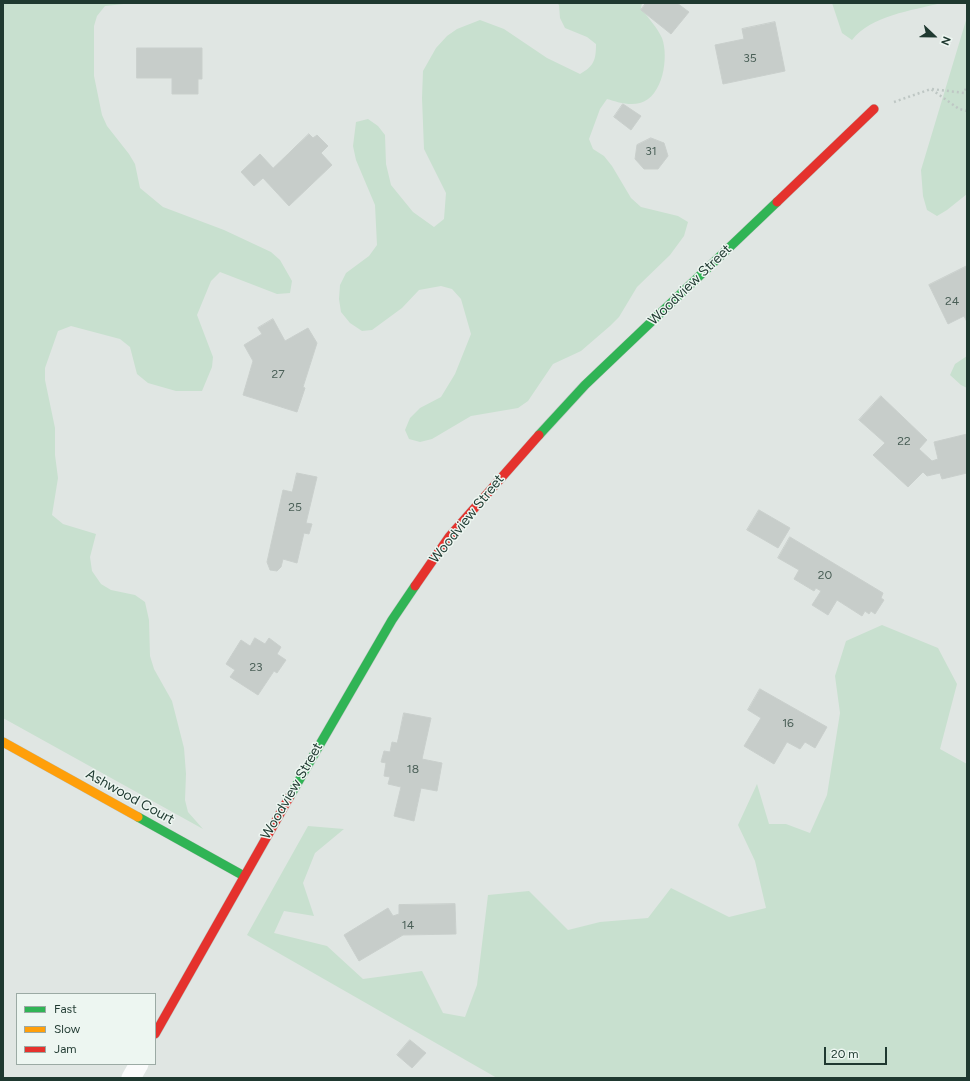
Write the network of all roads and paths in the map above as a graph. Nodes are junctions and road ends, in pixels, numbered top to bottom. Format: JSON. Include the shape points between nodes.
{"nodes":[{"id":1,"x":967,"y":86,"type":"edge"},
{"id":2,"x":931,"y":89,"type":"junction"},
{"id":3,"x":874,"y":109,"type":"joint"},
{"id":4,"x":967,"y":111,"type":"edge"},
{"id":5,"x":3,"y":742,"type":"edge"},
{"id":6,"x":244,"y":876,"type":"junction"},
{"id":7,"x":156,"y":1032,"type":"edge"},
{"id":8,"x":138,"y":1065,"type":"edge"},
{"id":9,"x":131,"y":1078,"type":"edge"}],
"edges":[{"from":1,"to":2,"type":"path","via":[[964,93]]},
{"from":2,"to":3,"type":"path"},
{"from":2,"to":4,"type":"path","via":[[959,109]]},
{"from":3,"to":6,"type":"street","name":"Woodview Street","via":[[585,385],[449,537],[392,620]]},
{"from":5,"to":6,"type":"street","name":"Ashwood Court"},
{"from":6,"to":7,"type":"street","name":"Woodview Street"},
{"from":8,"to":9,"type":"street"}]}
